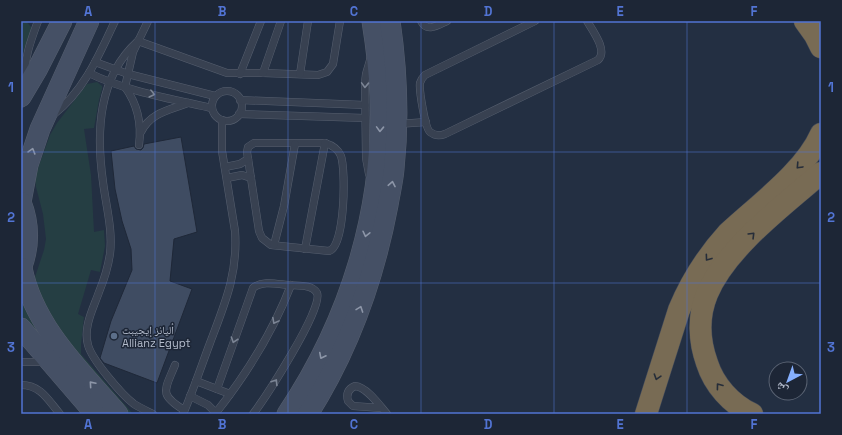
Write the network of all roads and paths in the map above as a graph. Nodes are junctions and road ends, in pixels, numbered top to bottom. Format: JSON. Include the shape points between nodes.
{"nodes":[{"id":1,"x":62,"y":21,"type":"edge"},
{"id":2,"x":89,"y":21,"type":"edge"},
{"id":3,"x":115,"y":21,"type":"edge"},
{"id":4,"x":148,"y":21,"type":"edge"},
{"id":5,"x":261,"y":21,"type":"edge"},
{"id":6,"x":281,"y":21,"type":"edge"},
{"id":7,"x":308,"y":21,"type":"edge"},
{"id":8,"x":340,"y":21,"type":"edge"},
{"id":9,"x":372,"y":21,"type":"edge"},
{"id":10,"x":390,"y":21,"type":"edge"},
{"id":11,"x":421,"y":21,"type":"edge"},
{"id":12,"x":447,"y":21,"type":"edge"},
{"id":13,"x":536,"y":21,"type":"edge"},
{"id":14,"x":588,"y":21,"type":"edge"},
{"id":15,"x":805,"y":21,"type":"edge"},
{"id":16,"x":36,"y":22,"type":"edge"},
{"id":17,"x":138,"y":41,"type":"junction"},
{"id":18,"x":385,"y":47,"type":"junction"},
{"id":19,"x":821,"y":47,"type":"edge"},
{"id":20,"x":95,"y":62,"type":"junction"},
{"id":21,"x":115,"y":70,"type":"junction"},
{"id":22,"x":89,"y":72,"type":"junction"},
{"id":23,"x":263,"y":73,"type":"junction"},
{"id":24,"x":128,"y":74,"type":"junction"},
{"id":25,"x":240,"y":74,"type":"junction"},
{"id":26,"x":300,"y":74,"type":"junction"},
{"id":27,"x":109,"y":82,"type":"junction"},
{"id":28,"x":125,"y":87,"type":"junction"},
{"id":29,"x":24,"y":94,"type":"edge"},
{"id":30,"x":215,"y":96,"type":"junction"},
{"id":31,"x":240,"y":100,"type":"junction"},
{"id":32,"x":189,"y":103,"type":"junction"},
{"id":33,"x":365,"y":105,"type":"junction"},
{"id":34,"x":212,"y":108,"type":"junction"},
{"id":35,"x":239,"y":114,"type":"junction"},
{"id":36,"x":365,"y":118,"type":"junction"},
{"id":37,"x":222,"y":120,"type":"junction"},
{"id":38,"x":426,"y":122,"type":"junction"},
{"id":39,"x":42,"y":123,"type":"junction"},
{"id":40,"x":396,"y":124,"type":"junction"},
{"id":41,"x":140,"y":132,"type":"junction"},
{"id":42,"x":821,"y":134,"type":"edge"},
{"id":43,"x":325,"y":143,"type":"junction"},
{"id":44,"x":295,"y":144,"type":"junction"},
{"id":45,"x":139,"y":145,"type":"dead end"},
{"id":46,"x":248,"y":159,"type":"junction"},
{"id":47,"x":225,"y":167,"type":"junction"},
{"id":48,"x":821,"y":173,"type":"edge"},
{"id":49,"x":227,"y":178,"type":"junction"},
{"id":50,"x":251,"y":178,"type":"junction"},
{"id":51,"x":374,"y":196,"type":"junction"},
{"id":52,"x":21,"y":202,"type":"edge"},
{"id":53,"x":274,"y":245,"type":"junction"},
{"id":54,"x":305,"y":249,"type":"junction"},
{"id":55,"x":21,"y":269,"type":"edge"},
{"id":56,"x":291,"y":285,"type":"junction"},
{"id":57,"x":21,"y":328,"type":"edge"},
{"id":58,"x":21,"y":362,"type":"edge"},
{"id":59,"x":51,"y":362,"type":"junction"},
{"id":60,"x":175,"y":365,"type":"dead end"},
{"id":61,"x":196,"y":381,"type":"junction"},
{"id":62,"x":21,"y":386,"type":"edge"},
{"id":63,"x":217,"y":389,"type":"junction"},
{"id":64,"x":230,"y":394,"type":"junction"},
{"id":65,"x":190,"y":396,"type":"junction"},
{"id":66,"x":382,"y":408,"type":"junction"},
{"id":67,"x":107,"y":412,"type":"edge"},
{"id":68,"x":184,"y":412,"type":"edge"},
{"id":69,"x":750,"y":413,"type":"edge"},
{"id":70,"x":60,"y":414,"type":"edge"},
{"id":71,"x":153,"y":414,"type":"edge"},
{"id":72,"x":216,"y":414,"type":"edge"},
{"id":73,"x":253,"y":414,"type":"edge"},
{"id":74,"x":287,"y":414,"type":"edge"},
{"id":75,"x":308,"y":414,"type":"edge"},
{"id":76,"x":387,"y":414,"type":"edge"},
{"id":77,"x":646,"y":414,"type":"edge"}],
"edges":[{"from":1,"to":29,"type":"street"},
{"from":2,"to":39,"type":"street"},
{"from":3,"to":20,"type":"lane"},
{"from":4,"to":17,"type":"lane"},
{"from":5,"to":25,"type":"lane"},
{"from":6,"to":23,"type":"lane"},
{"from":7,"to":26,"type":"lane"},
{"from":8,"to":26,"type":"lane","via":[[335,58],[327,72],[318,75]]},
{"from":9,"to":18,"type":"street"},
{"from":10,"to":18,"type":"street"},
{"from":11,"to":12,"type":"lane","via":[[425,27],[431,28]]},
{"from":13,"to":38,"type":"lane","via":[[425,75],[420,85]]},
{"from":14,"to":38,"type":"lane","via":[[602,50],[602,56],[598,60],[442,135],[430,132]]},
{"from":15,"to":19,"type":"highway"},
{"from":16,"to":29,"type":"lane","via":[[27,55]]},
{"from":17,"to":21,"type":"lane","via":[[127,51]]},
{"from":17,"to":24,"type":"lane"},
{"from":17,"to":25,"type":"lane","via":[[220,71]]},
{"from":18,"to":33,"type":"lane","one_way":true,"via":[[372,56],[366,74]]},
{"from":18,"to":40,"type":"street","via":[[396,85]]},
{"from":18,"to":51,"type":"street","one_way":true,"via":[[380,97],[379,158]]},
{"from":20,"to":21,"type":"lane"},
{"from":20,"to":22,"type":"lane"},
{"from":21,"to":24,"type":"lane"},
{"from":21,"to":27,"type":"lane"},
{"from":22,"to":27,"type":"lane"},
{"from":22,"to":39,"type":"lane","via":[[73,96]]},
{"from":23,"to":25,"type":"lane"},
{"from":23,"to":26,"type":"lane"},
{"from":24,"to":28,"type":"lane"},
{"from":24,"to":30,"type":"lane"},
{"from":27,"to":28,"type":"lane"},
{"from":27,"to":71,"type":"lane","via":[[100,119],[100,137],[103,181],[110,224],[110,254],[88,324],[87,338],[94,357],[122,393],[134,404]]},
{"from":28,"to":32,"type":"lane","one_way":true},
{"from":28,"to":41,"type":"lane","via":[[138,110]]},
{"from":30,"to":31,"type":"lane","via":[[229,91],[236,94]]},
{"from":30,"to":34,"type":"lane"},
{"from":31,"to":33,"type":"lane"},
{"from":31,"to":35,"type":"lane"},
{"from":32,"to":34,"type":"lane"},
{"from":32,"to":41,"type":"lane","via":[[156,115]]},
{"from":33,"to":36,"type":"lane"},
{"from":34,"to":37,"type":"lane"},
{"from":35,"to":36,"type":"lane"},
{"from":35,"to":37,"type":"lane","via":[[232,120]]},
{"from":36,"to":51,"type":"lane","via":[[367,163]]},
{"from":37,"to":47,"type":"lane"},
{"from":38,"to":40,"type":"lane"},
{"from":52,"to":39,"type":"street","one_way":true,"via":[[33,146]]},
{"from":75,"to":40,"type":"street","one_way":true,"via":[[334,369],[368,285],[382,236],[394,171]]},
{"from":41,"to":45,"type":"lane"},
{"from":42,"to":77,"type":"highway","one_way":true,"via":[[798,167],[728,233],[699,269],[679,310]]},
{"from":43,"to":44,"type":"lane"},
{"from":43,"to":54,"type":"lane"},
{"from":43,"to":54,"type":"lane","via":[[334,147],[341,156],[344,191],[341,221],[333,249]]},
{"from":44,"to":46,"type":"lane","via":[[252,143],[247,150]]},
{"from":44,"to":53,"type":"lane"},
{"from":46,"to":47,"type":"lane","via":[[240,164]]},
{"from":46,"to":50,"type":"lane"},
{"from":47,"to":49,"type":"lane"},
{"from":69,"to":48,"type":"highway","one_way":true,"via":[[720,388],[708,367],[701,344],[703,307],[718,274],[738,250]]},
{"from":49,"to":50,"type":"lane","via":[[242,175]]},
{"from":49,"to":61,"type":"lane","via":[[236,243],[234,267],[229,291]]},
{"from":50,"to":53,"type":"lane","via":[[260,235],[264,241]]},
{"from":51,"to":74,"type":"street","one_way":true,"via":[[360,260],[342,313],[322,357]]},
{"from":52,"to":55,"type":"street","via":[[27,218],[29,235]]},
{"from":53,"to":54,"type":"lane"},
{"from":67,"to":55,"type":"street","one_way":true,"via":[[34,308]]},
{"from":56,"to":63,"type":"lane","one_way":true,"via":[[263,283],[253,288]]},
{"from":56,"to":64,"type":"lane","one_way":true,"via":[[257,355]]},
{"from":73,"to":56,"type":"lane","one_way":true,"via":[[284,368],[317,302],[317,295],[313,289]]},
{"from":57,"to":59,"type":"street"},
{"from":58,"to":59,"type":"lane"},
{"from":59,"to":67,"type":"street"},
{"from":60,"to":68,"type":"lane","via":[[166,388],[167,395]]},
{"from":61,"to":63,"type":"lane"},
{"from":61,"to":65,"type":"lane"},
{"from":62,"to":70,"type":"lane","via":[[33,386],[40,390]]},
{"from":63,"to":64,"type":"lane"},
{"from":64,"to":72,"type":"lane"},
{"from":65,"to":68,"type":"lane"},
{"from":65,"to":72,"type":"lane","via":[[208,405]]},
{"from":66,"to":66,"type":"lane","via":[[363,388],[355,386],[347,394],[348,401],[353,406]]},
{"from":66,"to":76,"type":"lane"}]}
